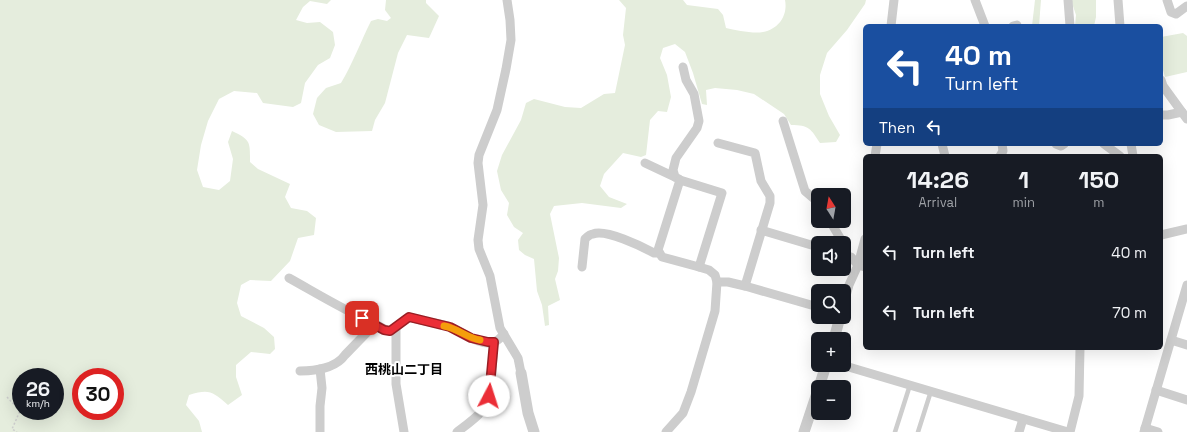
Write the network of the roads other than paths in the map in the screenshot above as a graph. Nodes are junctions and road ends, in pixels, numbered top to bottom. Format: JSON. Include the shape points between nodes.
{"nodes":[{"id":1,"x":507,"y":0,"type":"edge"},
{"id":2,"x":894,"y":0,"type":"edge"},
{"id":3,"x":975,"y":0,"type":"edge"},
{"id":4,"x":1068,"y":0,"type":"edge"},
{"id":5,"x":1118,"y":0,"type":"edge"},
{"id":6,"x":1167,"y":0,"type":"edge"},
{"id":7,"x":1187,"y":6,"type":"edge"},
{"id":8,"x":892,"y":24,"type":"edge"},
{"id":9,"x":983,"y":24,"type":"edge"},
{"id":10,"x":1070,"y":24,"type":"edge"},
{"id":11,"x":1120,"y":24,"type":"edge"},
{"id":12,"x":683,"y":67,"type":"dead end"},
{"id":13,"x":1163,"y":86,"type":"edge"},
{"id":14,"x":1163,"y":115,"type":"edge"},
{"id":15,"x":1184,"y":116,"type":"edge"},
{"id":16,"x":783,"y":121,"type":"dead end"},
{"id":17,"x":718,"y":143,"type":"dead end"},
{"id":18,"x":1107,"y":146,"type":"edge"},
{"id":19,"x":1117,"y":154,"type":"edge"},
{"id":20,"x":646,"y":164,"type":"dead end"},
{"id":21,"x":677,"y":179,"type":"junction"},
{"id":22,"x":811,"y":196,"type":"edge"},
{"id":23,"x":1187,"y":228,"type":"edge"},
{"id":24,"x":761,"y":230,"type":"junction"},
{"id":25,"x":1163,"y":234,"type":"edge"},
{"id":26,"x":811,"y":245,"type":"edge"},
{"id":27,"x":659,"y":253,"type":"junction"},
{"id":28,"x":851,"y":258,"type":"edge"},
{"id":29,"x":862,"y":266,"type":"edge"},
{"id":30,"x":582,"y":267,"type":"dead end"},
{"id":31,"x":699,"y":267,"type":"junction"},
{"id":32,"x":289,"y":278,"type":"dead end"},
{"id":33,"x":717,"y":282,"type":"junction"},
{"id":34,"x":850,"y":284,"type":"edge"},
{"id":35,"x":1187,"y":284,"type":"edge"},
{"id":36,"x":745,"y":286,"type":"junction"},
{"id":37,"x":811,"y":305,"type":"edge"},
{"id":38,"x":375,"y":324,"type":"junction"},
{"id":39,"x":396,"y":328,"type":"junction"},
{"id":40,"x":384,"y":330,"type":"junction"},
{"id":41,"x":504,"y":334,"type":"junction"},
{"id":42,"x":1171,"y":340,"type":"junction"},
{"id":43,"x":494,"y":342,"type":"junction"},
{"id":44,"x":1187,"y":345,"type":"edge"},
{"id":45,"x":1080,"y":350,"type":"edge"},
{"id":46,"x":396,"y":360,"type":"junction"},
{"id":47,"x":851,"y":368,"type":"edge"},
{"id":48,"x":320,"y":369,"type":"junction"},
{"id":49,"x":300,"y":371,"type":"dead end"},
{"id":50,"x":521,"y":373,"type":"joint"},
{"id":51,"x":910,"y":385,"type":"junction"},
{"id":52,"x":1156,"y":390,"type":"junction"},
{"id":53,"x":931,"y":392,"type":"junction"},
{"id":54,"x":1187,"y":400,"type":"edge"},
{"id":55,"x":811,"y":411,"type":"edge"},
{"id":56,"x":1023,"y":419,"type":"junction"},
{"id":57,"x":1144,"y":430,"type":"edge"},
{"id":58,"x":320,"y":432,"type":"edge"},
{"id":59,"x":404,"y":432,"type":"edge"},
{"id":60,"x":458,"y":432,"type":"edge"},
{"id":61,"x":534,"y":432,"type":"edge"},
{"id":62,"x":666,"y":432,"type":"edge"},
{"id":63,"x":804,"y":432,"type":"edge"},
{"id":64,"x":895,"y":432,"type":"edge"},
{"id":65,"x":918,"y":432,"type":"edge"},
{"id":66,"x":1019,"y":432,"type":"edge"},
{"id":67,"x":1069,"y":432,"type":"edge"},
{"id":68,"x":1158,"y":432,"type":"edge"}],
"edges":[{"from":1,"to":41,"type":"street","via":[[511,40],[506,69],[497,110],[478,163],[483,205],[479,249],[490,276],[497,318]]},
{"from":2,"to":8,"type":"street"},
{"from":3,"to":9,"type":"street"},
{"from":4,"to":10,"type":"street"},
{"from":5,"to":11,"type":"street"},
{"from":6,"to":7,"type":"street","via":[[1171,12],[1176,14]]},
{"from":12,"to":21,"type":"street","via":[[686,80],[694,94],[699,121],[676,158],[673,170]]},
{"from":13,"to":15,"type":"street"},
{"from":14,"to":15,"type":"street"},
{"from":16,"to":22,"type":"street","via":[[805,191]]},
{"from":17,"to":24,"type":"street","via":[[755,152],[761,181],[770,196]]},
{"from":18,"to":19,"type":"street"},
{"from":20,"to":21,"type":"street"},
{"from":21,"to":27,"type":"street"},
{"from":21,"to":31,"type":"street","via":[[722,193]]},
{"from":23,"to":25,"type":"street"},
{"from":24,"to":26,"type":"street"},
{"from":24,"to":36,"type":"street"},
{"from":27,"to":30,"type":"street","via":[[612,234],[595,233],[585,239]]},
{"from":27,"to":31,"type":"street","via":[[662,257]]},
{"from":28,"to":29,"type":"street"},
{"from":29,"to":34,"type":"street"},
{"from":31,"to":33,"type":"street","via":[[716,275]]},
{"from":32,"to":38,"type":"street"},
{"from":33,"to":36,"type":"street"},
{"from":33,"to":62,"type":"street","via":[[715,311],[692,392],[683,413]]},
{"from":35,"to":42,"type":"street"},
{"from":36,"to":37,"type":"street"},
{"from":38,"to":40,"type":"street"},
{"from":38,"to":48,"type":"street","via":[[341,361]]},
{"from":39,"to":40,"type":"street"},
{"from":39,"to":43,"type":"street","via":[[409,317],[450,327],[471,338]]},
{"from":39,"to":46,"type":"street"},
{"from":40,"to":46,"type":"street"},
{"from":41,"to":43,"type":"street"},
{"from":41,"to":50,"type":"street","via":[[518,358]]},
{"from":42,"to":44,"type":"street"},
{"from":42,"to":52,"type":"street"},
{"from":43,"to":60,"type":"street","via":[[486,404],[482,412]]},
{"from":45,"to":67,"type":"street","via":[[1080,396]]},
{"from":46,"to":59,"type":"street","via":[[396,384]]},
{"from":47,"to":51,"type":"street"},
{"from":48,"to":49,"type":"street"},
{"from":48,"to":58,"type":"street"},
{"from":50,"to":61,"type":"street"},
{"from":51,"to":53,"type":"street"},
{"from":51,"to":64,"type":"lane"},
{"from":52,"to":54,"type":"street"},
{"from":52,"to":57,"type":"street"},
{"from":53,"to":56,"type":"street"},
{"from":53,"to":65,"type":"lane"},
{"from":55,"to":63,"type":"street"},
{"from":56,"to":66,"type":"street"},
{"from":56,"to":67,"type":"street"},
{"from":57,"to":68,"type":"street"}]}
